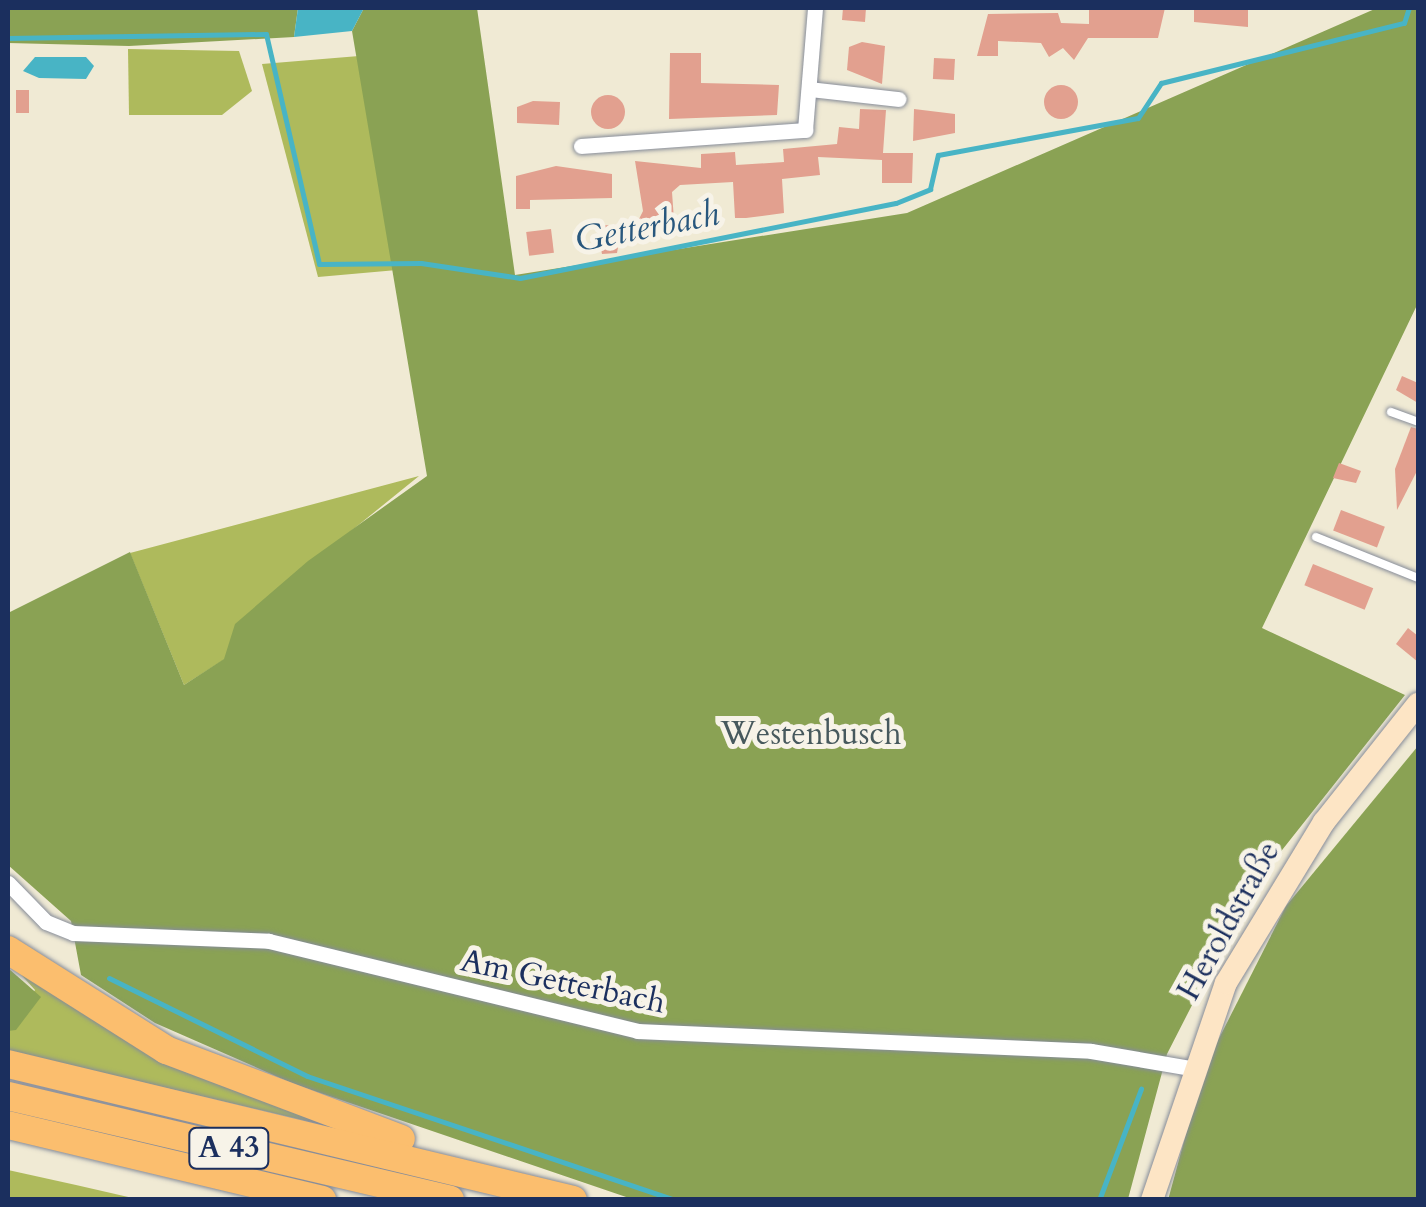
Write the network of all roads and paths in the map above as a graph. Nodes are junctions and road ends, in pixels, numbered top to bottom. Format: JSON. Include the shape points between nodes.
{"nodes":[{"id":1,"x":815,"y":8,"type":"edge"},
{"id":2,"x":808,"y":89,"type":"junction"},
{"id":3,"x":898,"y":98,"type":"dead end"},
{"id":4,"x":580,"y":146,"type":"dead end"},
{"id":5,"x":1391,"y":412,"type":"dead end"},
{"id":6,"x":1418,"y":422,"type":"edge"},
{"id":7,"x":1316,"y":537,"type":"dead end"},
{"id":8,"x":1418,"y":578,"type":"edge"},
{"id":9,"x":1418,"y":704,"type":"edge"},
{"id":10,"x":8,"y":883,"type":"edge"},
{"id":11,"x":8,"y":950,"type":"edge"},
{"id":12,"x":8,"y":1064,"type":"edge"},
{"id":13,"x":1190,"y":1068,"type":"junction"},
{"id":14,"x":8,"y":1096,"type":"edge"},
{"id":15,"x":8,"y":1125,"type":"edge"},
{"id":16,"x":509,"y":1181,"type":"junction"},
{"id":17,"x":322,"y":1200,"type":"edge"},
{"id":18,"x":450,"y":1200,"type":"edge"},
{"id":19,"x":573,"y":1200,"type":"edge"},
{"id":20,"x":1152,"y":1200,"type":"edge"}],
"edges":[{"from":1,"to":2,"type":"street"},
{"from":2,"to":3,"type":"street"},
{"from":2,"to":4,"type":"street","via":[[804,130]]},
{"from":5,"to":6,"type":"lane"},
{"from":7,"to":8,"type":"lane"},
{"from":9,"to":13,"type":"main road","name":"Heroldstraße","via":[[1271,900]]},
{"from":10,"to":13,"type":"street","name":"Am Getterbach","via":[[46,922],[74,933],[269,941],[637,1031],[1090,1051]]},
{"from":11,"to":16,"type":"highway","via":[[112,1022],[195,1064]]},
{"from":12,"to":16,"type":"highway"},
{"from":13,"to":20,"type":"main road","name":"Heroldstraße"},
{"from":14,"to":18,"type":"highway","number":"A 43"},
{"from":15,"to":17,"type":"highway","number":"A 43"},
{"from":16,"to":19,"type":"highway"}]}
